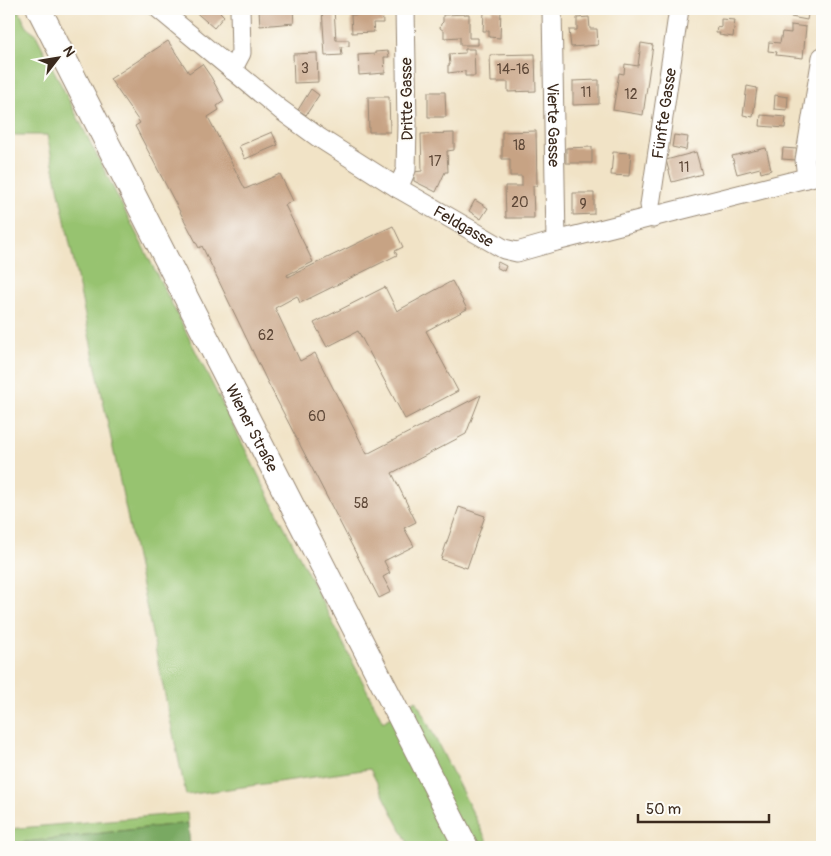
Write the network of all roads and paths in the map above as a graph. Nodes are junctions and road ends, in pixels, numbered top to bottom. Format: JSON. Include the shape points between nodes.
{"nodes":[{"id":1,"x":39,"y":9,"type":"edge"},
{"id":2,"x":159,"y":9,"type":"edge"},
{"id":3,"x":240,"y":9,"type":"edge"},
{"id":4,"x":405,"y":9,"type":"edge"},
{"id":5,"x":552,"y":9,"type":"edge"},
{"id":6,"x":679,"y":9,"type":"edge"},
{"id":7,"x":822,"y":57,"type":"edge"},
{"id":8,"x":232,"y":70,"type":"junction"},
{"id":9,"x":815,"y":176,"type":"edge"},
{"id":10,"x":398,"y":188,"type":"junction"},
{"id":11,"x":653,"y":218,"type":"junction"},
{"id":12,"x":556,"y":241,"type":"junction"},
{"id":13,"x":466,"y":847,"type":"edge"}],
"edges":[{"from":1,"to":13,"type":"street","name":"Wiener Straße"},
{"from":2,"to":8,"type":"street","name":"Feldgasse"},
{"from":3,"to":8,"type":"street","via":[[241,53]]},
{"from":4,"to":10,"type":"street","name":"Dritte Gasse","via":[[406,170]]},
{"from":5,"to":12,"type":"street","name":"Vierte Gasse"},
{"from":6,"to":11,"type":"street","name":"Fünfte Gasse","via":[[650,205]]},
{"from":7,"to":9,"type":"street","via":[[805,160]]},
{"from":8,"to":10,"type":"street","name":"Feldgasse","via":[[318,137]]},
{"from":9,"to":11,"type":"street","name":"Feldgasse"},
{"from":10,"to":12,"type":"street","name":"Feldgasse","via":[[504,249],[517,252]]},
{"from":11,"to":12,"type":"street","name":"Feldgasse"}]}
